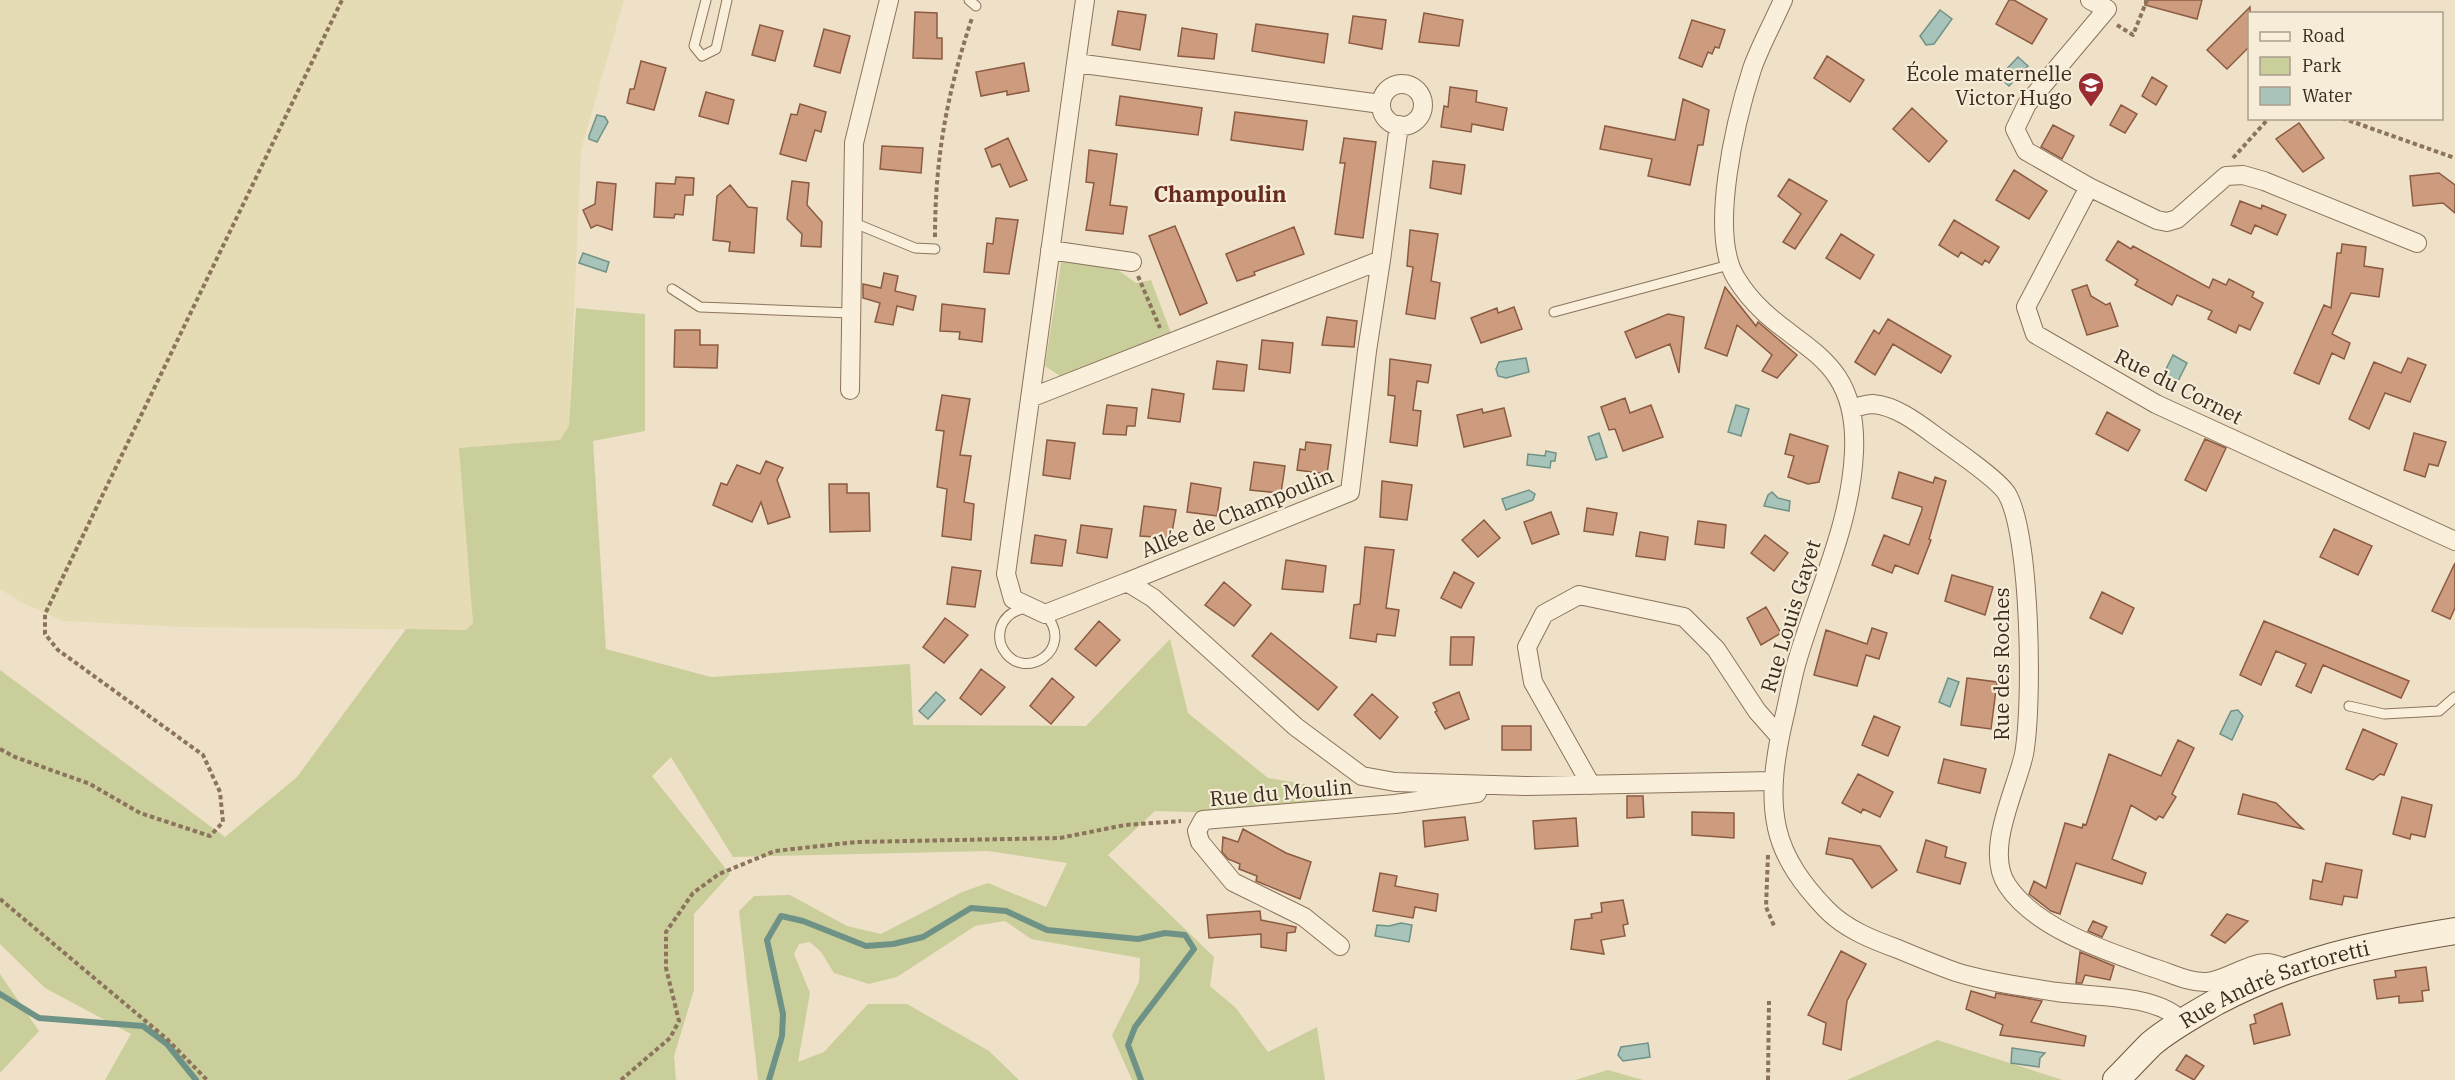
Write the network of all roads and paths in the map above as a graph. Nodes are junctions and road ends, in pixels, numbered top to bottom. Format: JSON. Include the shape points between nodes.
{"nodes":[{"id":1,"x":342,"y":0,"type":"edge"},
{"id":2,"x":706,"y":0,"type":"edge"},
{"id":3,"x":727,"y":0,"type":"edge"},
{"id":4,"x":889,"y":0,"type":"edge"},
{"id":5,"x":1085,"y":0,"type":"edge"},
{"id":6,"x":1783,"y":0,"type":"edge"},
{"id":7,"x":2090,"y":0,"type":"edge"},
{"id":8,"x":2147,"y":0,"type":"edge"},
{"id":9,"x":972,"y":3,"type":"edge"},
{"id":10,"x":2100,"y":16,"type":"junction"},
{"id":11,"x":1076,"y":63,"type":"junction"},
{"id":12,"x":1381,"y":104,"type":"junction"},
{"id":13,"x":2267,"y":120,"type":"edge"},
{"id":14,"x":2348,"y":120,"type":"edge"},
{"id":15,"x":1399,"y":125,"type":"junction"},
{"id":16,"x":2455,"y":158,"type":"edge"},
{"id":17,"x":2226,"y":176,"type":"junction"},
{"id":18,"x":2089,"y":187,"type":"junction"},
{"id":19,"x":852,"y":222,"type":"junction"},
{"id":20,"x":2417,"y":243,"type":"dead end"},
{"id":21,"x":935,"y":249,"type":"joint"},
{"id":22,"x":1050,"y":250,"type":"junction"},
{"id":23,"x":1381,"y":260,"type":"junction"},
{"id":24,"x":1132,"y":262,"type":"joint"},
{"id":25,"x":1729,"y":265,"type":"junction"},
{"id":26,"x":672,"y":289,"type":"dead end"},
{"id":27,"x":1554,"y":312,"type":"dead end"},
{"id":28,"x":850,"y":313,"type":"junction"},
{"id":29,"x":1166,"y":343,"type":"junction"},
{"id":30,"x":850,"y":390,"type":"dead end"},
{"id":31,"x":1030,"y":398,"type":"junction"},
{"id":32,"x":1851,"y":409,"type":"junction"},
{"id":33,"x":2455,"y":541,"type":"edge"},
{"id":34,"x":1127,"y":582,"type":"junction"},
{"id":35,"x":1037,"y":611,"type":"junction"},
{"id":36,"x":2455,"y":697,"type":"edge"},
{"id":37,"x":2349,"y":706,"type":"dead end"},
{"id":38,"x":1780,"y":737,"type":"junction"},
{"id":39,"x":0,"y":749,"type":"edge"},
{"id":40,"x":1362,"y":776,"type":"joint"},
{"id":41,"x":1773,"y":781,"type":"junction"},
{"id":42,"x":1592,"y":784,"type":"junction"},
{"id":43,"x":1526,"y":786,"type":"junction"},
{"id":44,"x":1203,"y":820,"type":"junction"},
{"id":45,"x":1766,"y":860,"type":"dead end"},
{"id":46,"x":0,"y":898,"type":"edge"},
{"id":47,"x":1774,"y":928,"type":"dead end"},
{"id":48,"x":2455,"y":931,"type":"edge"},
{"id":49,"x":1340,"y":946,"type":"dead end"},
{"id":50,"x":2289,"y":969,"type":"junction"},
{"id":51,"x":1769,"y":1001,"type":"dead end"},
{"id":52,"x":2182,"y":1021,"type":"junction"},
{"id":53,"x":207,"y":1080,"type":"edge"},
{"id":54,"x":621,"y":1080,"type":"edge"},
{"id":55,"x":1768,"y":1080,"type":"edge"},
{"id":56,"x":2116,"y":1080,"type":"edge"}],
"edges":[{"from":1,"to":39,"type":"path","via":[[45,614],[45,634],[58,650],[203,754],[220,792],[223,822],[210,836],[140,813],[90,784]]},
{"from":2,"to":3,"type":"lane","via":[[693,46],[702,56],[716,49]]},
{"from":4,"to":19,"type":"street","via":[[854,143]]},
{"from":5,"to":11,"type":"street"},
{"from":6,"to":25,"type":"street","name":"Rue Louis Gayet","via":[[1753,66],[1737,127],[1723,225]]},
{"from":7,"to":10,"type":"street","via":[[2107,9]]},
{"from":8,"to":10,"type":"path","via":[[2133,35]]},
{"from":9,"to":21,"type":"path","via":[[942,129]]},
{"from":10,"to":18,"type":"street","via":[[2027,104],[2015,129],[2026,151]]},
{"from":11,"to":12,"type":"street"},
{"from":11,"to":22,"type":"street"},
{"from":12,"to":15,"type":"street","via":[[1388,120]]},
{"from":12,"to":15,"type":"street","via":[[1386,91],[1399,84],[1418,92],[1422,112],[1413,123]]},
{"from":13,"to":17,"type":"path","via":[[2234,157]]},
{"from":14,"to":16,"type":"path"},
{"from":15,"to":23,"type":"street","name":"Allée de Champoulin"},
{"from":17,"to":18,"type":"street","via":[[2182,216],[2168,222]]},
{"from":17,"to":20,"type":"street","via":[[2243,175],[2264,181]]},
{"from":18,"to":33,"type":"street","name":"Rue du Cornet","via":[[2026,307],[2035,333],[2156,404]]},
{"from":19,"to":21,"type":"lane","via":[[915,248]]},
{"from":19,"to":28,"type":"street"},
{"from":22,"to":24,"type":"street"},
{"from":22,"to":31,"type":"street"},
{"from":23,"to":29,"type":"street"},
{"from":23,"to":34,"type":"street","name":"Allée de Champoulin","via":[[1350,492]]},
{"from":24,"to":29,"type":"path"},
{"from":25,"to":27,"type":"lane"},
{"from":25,"to":32,"type":"street","name":"Rue Louis Gayet","via":[[1764,311],[1820,354],[1842,383]]},
{"from":26,"to":28,"type":"lane","via":[[700,307]]},
{"from":28,"to":30,"type":"street"},
{"from":29,"to":31,"type":"street"},
{"from":31,"to":35,"type":"street","via":[[1006,574],[1014,599]]},
{"from":32,"to":38,"type":"street","name":"Rue Louis Gayet","via":[[1854,457],[1836,543],[1798,659]]},
{"from":32,"to":50,"type":"street","name":"Rue des Roches","via":[[1872,404],[1896,411],[1956,450],[2007,492],[2016,520],[2027,613],[2028,722],[2024,755],[1998,845],[1998,862],[2007,885],[2022,903],[2093,947],[2192,981],[2217,980],[2266,963]]},
{"from":34,"to":35,"type":"street","name":"Allée de Champoulin"},
{"from":34,"to":40,"type":"street","name":"Allée de Champoulin","via":[[1153,598],[1296,727]]},
{"from":35,"to":35,"type":"lane","via":[[1011,614],[1000,628],[1002,647],[1014,661],[1032,664],[1041,661],[1053,648],[1055,630]]},
{"from":36,"to":37,"type":"lane","via":[[2439,711],[2384,714]]},
{"from":38,"to":41,"type":"street","name":"Rue Louis Gayet"},
{"from":38,"to":42,"type":"street","via":[[1757,711],[1716,649],[1684,617],[1579,595],[1545,615],[1527,647],[1533,682]]},
{"from":40,"to":43,"type":"street","name":"Rue du Moulin","via":[[1395,782]]},
{"from":41,"to":42,"type":"street","name":"Rue du Moulin"},
{"from":41,"to":52,"type":"street","name":"Rue Louis Gayet","via":[[1777,827],[1793,869],[1829,912],[1852,929],[1959,973],[2158,1005]]},
{"from":42,"to":43,"type":"street","name":"Rue du Moulin"},
{"from":43,"to":44,"type":"street","name":"Rue du Moulin","via":[[1395,804]]},
{"from":44,"to":49,"type":"street","name":"Rue du Moulin","via":[[1197,831],[1200,842],[1233,882],[1304,917]]},
{"from":44,"to":54,"type":"path","via":[[1125,825],[1060,838],[856,842],[774,851],[719,874],[693,893],[666,932],[666,968],[678,1021],[670,1038]]},
{"from":45,"to":47,"type":"path","via":[[1766,907]]},
{"from":46,"to":53,"type":"path","via":[[167,1039]]},
{"from":48,"to":50,"type":"street","name":"Rue André Sartoretti","via":[[2371,944]]},
{"from":50,"to":52,"type":"street","name":"Rue André Sartoretti"},
{"from":51,"to":55,"type":"path"},
{"from":52,"to":56,"type":"street","name":"Rue André Sartoretti","via":[[2152,1043]]}]}
